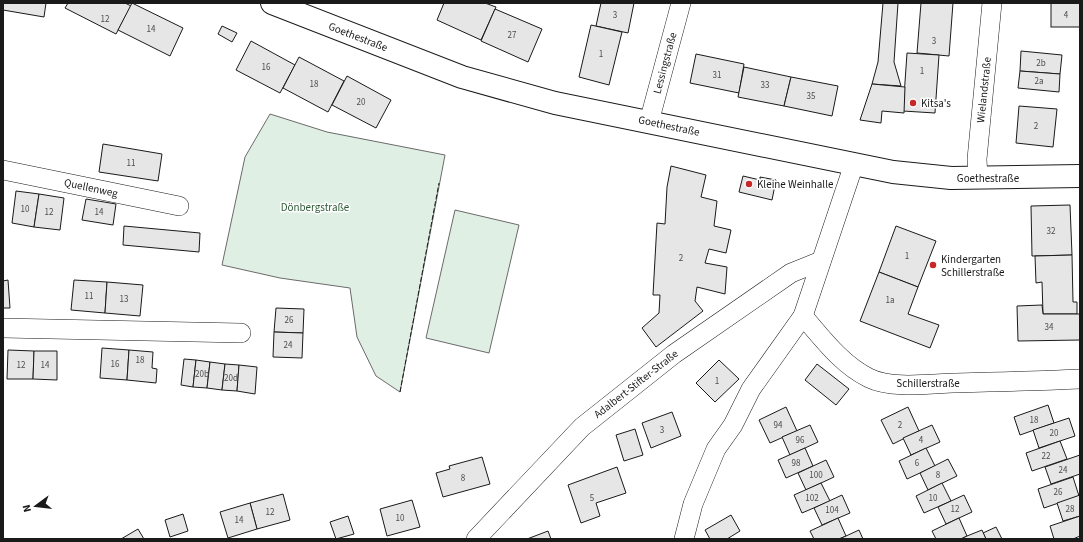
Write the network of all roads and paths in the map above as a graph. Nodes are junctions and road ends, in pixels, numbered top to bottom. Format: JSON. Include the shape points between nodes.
{"nodes":[{"id":1,"x":272,"y":3,"type":"edge"},
{"id":2,"x":681,"y":3,"type":"edge"},
{"id":3,"x":992,"y":3,"type":"edge"},
{"id":4,"x":650,"y":122,"type":"junction"},
{"id":5,"x":854,"y":164,"type":"junction"},
{"id":6,"x":3,"y":170,"type":"edge"},
{"id":7,"x":1080,"y":176,"type":"edge"},
{"id":8,"x":978,"y":178,"type":"junction"},
{"id":9,"x":179,"y":206,"type":"dead end"},
{"id":10,"x":821,"y":261,"type":"junction"},
{"id":11,"x":803,"y":316,"type":"junction"},
{"id":12,"x":3,"y":328,"type":"edge"},
{"id":13,"x":241,"y":333,"type":"dead end"},
{"id":14,"x":1080,"y":379,"type":"edge"},
{"id":15,"x":476,"y":539,"type":"edge"},
{"id":16,"x":684,"y":539,"type":"edge"}],
"edges":[{"from":1,"to":4,"type":"street","name":"Goethestraße","via":[[462,77],[555,103]]},
{"from":2,"to":4,"type":"street","name":"Lessingstraße"},
{"from":3,"to":8,"type":"street","name":"Wielandstraße","via":[[977,159]]},
{"from":4,"to":5,"type":"street","name":"Goethestraße"},
{"from":5,"to":8,"type":"street","name":"Goethestraße","via":[[916,175]]},
{"from":5,"to":10,"type":"street"},
{"from":6,"to":9,"type":"street","name":"Quellenweg"},
{"from":7,"to":8,"type":"street","name":"Goethestraße"},
{"from":10,"to":11,"type":"street"},
{"from":10,"to":15,"type":"street","name":"Adalbert-Stifter-Straße","via":[[791,273],[674,354],[582,427]]},
{"from":11,"to":14,"type":"street","name":"Schillerstraße","via":[[850,366],[869,378],[884,383],[993,383]]},
{"from":11,"to":16,"type":"street","via":[[751,389],[733,425],[716,449],[693,504]]},
{"from":12,"to":13,"type":"street"}]}
